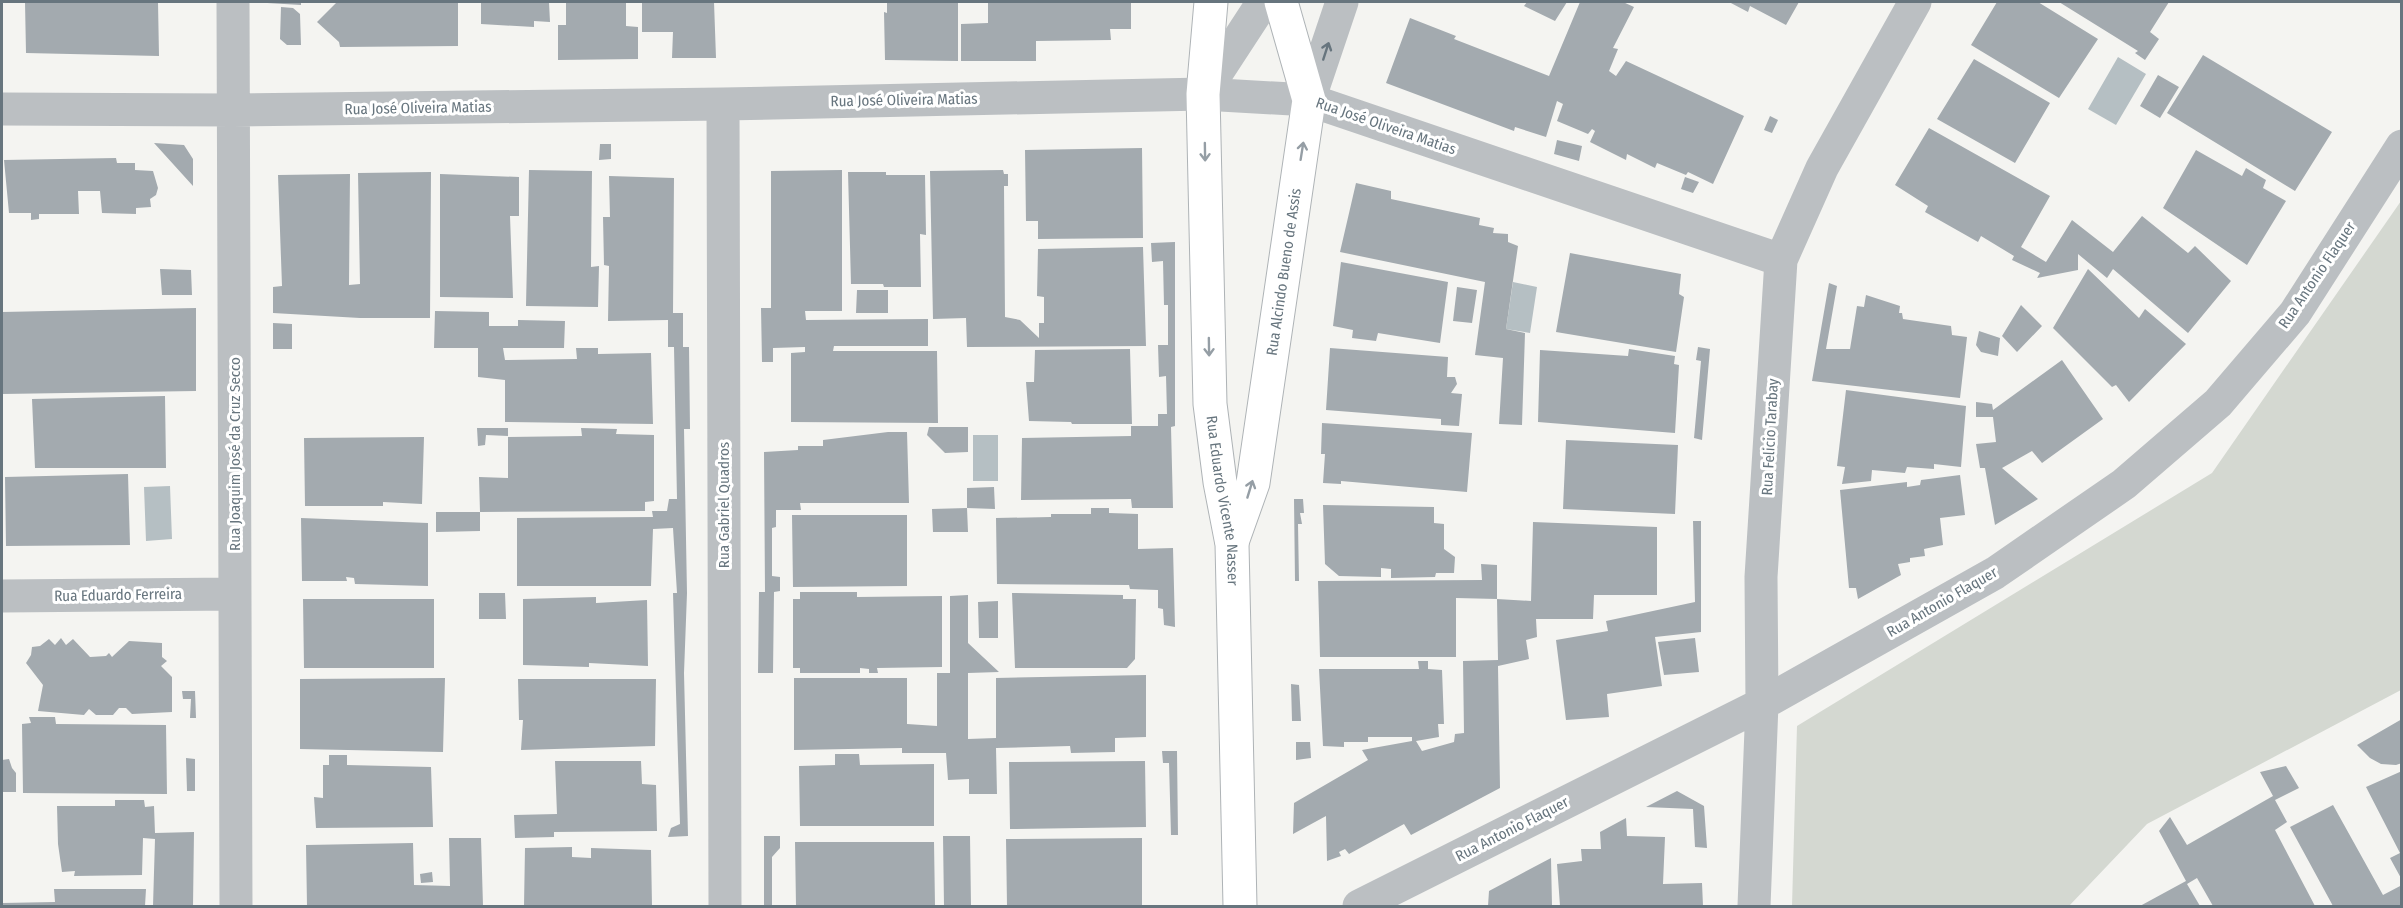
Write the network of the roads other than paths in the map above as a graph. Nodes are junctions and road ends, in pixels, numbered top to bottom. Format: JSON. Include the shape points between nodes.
{"nodes":[{"id":1,"x":233,"y":2,"type":"edge"},
{"id":2,"x":1211,"y":2,"type":"edge"},
{"id":3,"x":1263,"y":2,"type":"edge"},
{"id":4,"x":1281,"y":2,"type":"edge"},
{"id":5,"x":1342,"y":2,"type":"edge"},
{"id":6,"x":1915,"y":2,"type":"edge"},
{"id":7,"x":1203,"y":94,"type":"junction"},
{"id":8,"x":1309,"y":100,"type":"junction"},
{"id":9,"x":723,"y":104,"type":"junction"},
{"id":10,"x":2,"y":109,"type":"edge"},
{"id":11,"x":233,"y":110,"type":"junction"},
{"id":12,"x":2402,"y":146,"type":"edge"},
{"id":13,"x":1781,"y":260,"type":"junction"},
{"id":14,"x":1232,"y":544,"type":"junction"},
{"id":15,"x":235,"y":594,"type":"junction"},
{"id":16,"x":2,"y":596,"type":"edge"},
{"id":17,"x":1762,"y":704,"type":"junction"},
{"id":18,"x":236,"y":906,"type":"edge"},
{"id":19,"x":725,"y":906,"type":"edge"},
{"id":20,"x":1240,"y":906,"type":"edge"},
{"id":21,"x":1359,"y":906,"type":"edge"},
{"id":22,"x":1754,"y":906,"type":"edge"}],
"edges":[{"from":1,"to":11,"type":"street","name":"Rua Joaquim José da Cruz Secco"},
{"from":2,"to":7,"type":"street","name":"Rua Eduardo Vicente Nasser"},
{"from":3,"to":7,"type":"street"},
{"from":4,"to":8,"type":"street"},
{"from":8,"to":5,"type":"street","name":"Rua Alcindo Bueno de Assis","one_way":true},
{"from":6,"to":13,"type":"street","name":"Rua Felicio Tarabay","via":[[1822,168]]},
{"from":7,"to":8,"type":"street","name":"Rua José Oliveira Matias"},
{"from":7,"to":9,"type":"street","name":"Rua José Oliveira Matias"},
{"from":7,"to":14,"type":"street","name":"Rua Eduardo Vicente Nasser","one_way":true,"via":[[1210,404]]},
{"from":8,"to":13,"type":"street","name":"Rua José Oliveira Matias"},
{"from":14,"to":8,"type":"street","name":"Rua Alcindo Bueno de Assis","one_way":true,"via":[[1252,483]]},
{"from":9,"to":11,"type":"street","name":"Rua José Oliveira Matias"},
{"from":9,"to":19,"type":"street","name":"Rua Gabriel Quadros"},
{"from":10,"to":11,"type":"street","name":"Rua José Oliveira Matias"},
{"from":11,"to":15,"type":"street","name":"Rua Joaquim José da Cruz Secco"},
{"from":12,"to":17,"type":"street","name":"Rua Antonio Flaquer","via":[[2295,313],[2218,403],[2124,484],[1995,573]]},
{"from":13,"to":17,"type":"street","name":"Rua Felicio Tarabay","via":[[1761,577]]},
{"from":14,"to":20,"type":"street","name":"Rua Eduardo Vicente Nasser"},
{"from":15,"to":16,"type":"street","name":"Rua Eduardo Ferreira"},
{"from":15,"to":18,"type":"street","name":"Rua Joaquim José da Cruz Secco"},
{"from":17,"to":21,"type":"street","name":"Rua Antonio Flaquer"},
{"from":17,"to":22,"type":"street","name":"Rua Felicio Tarabay"}]}
